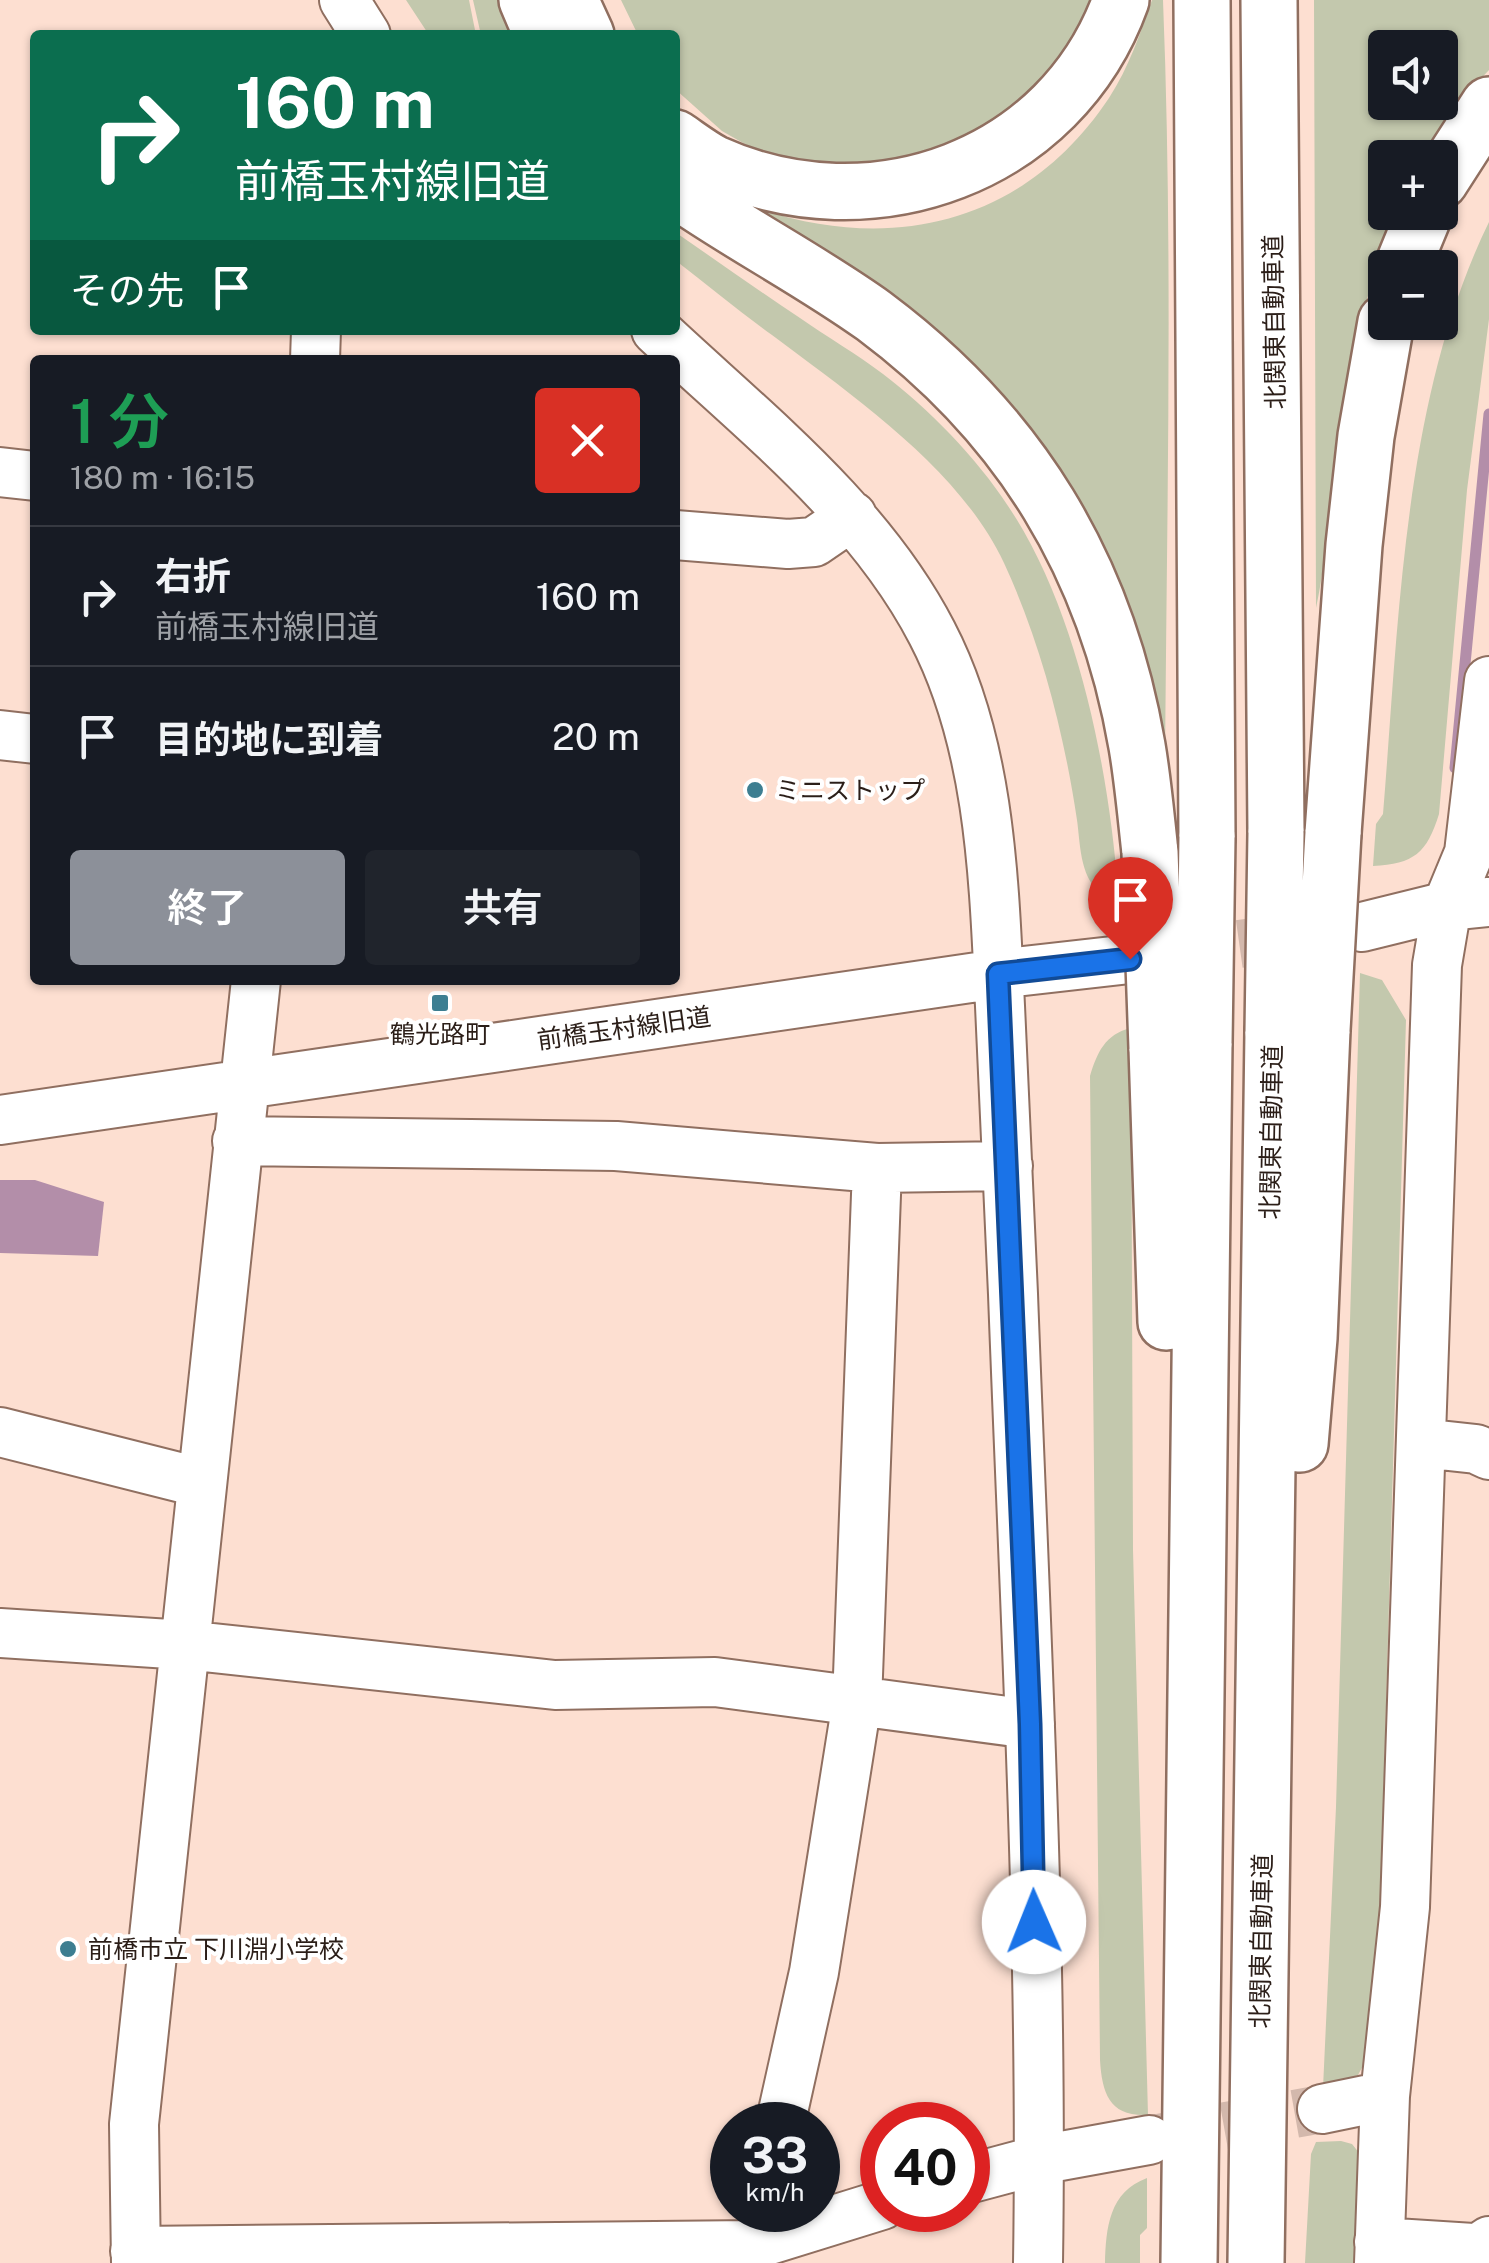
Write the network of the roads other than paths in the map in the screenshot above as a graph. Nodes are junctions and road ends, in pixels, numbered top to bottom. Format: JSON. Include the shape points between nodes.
{"nodes":[{"id":1,"x":344,"y":0,"type":"edge"},
{"id":2,"x":527,"y":0,"type":"edge"},
{"id":3,"x":570,"y":0,"type":"edge"},
{"id":4,"x":1122,"y":0,"type":"edge"},
{"id":5,"x":1202,"y":0,"type":"edge"},
{"id":6,"x":1270,"y":0,"type":"edge"},
{"id":7,"x":363,"y":30,"type":"edge"},
{"id":8,"x":540,"y":30,"type":"edge"},
{"id":9,"x":584,"y":30,"type":"edge"},
{"id":10,"x":1489,"y":105,"type":"edge"},
{"id":11,"x":680,"y":141,"type":"edge"},
{"id":12,"x":1458,"y":153,"type":"edge"},
{"id":13,"x":680,"y":192,"type":"edge"},
{"id":14,"x":661,"y":335,"type":"edge"},
{"id":15,"x":1383,"y":340,"type":"edge"},
{"id":16,"x":0,"y":472,"type":"edge"},
{"id":17,"x":30,"y":475,"type":"edge"},
{"id":18,"x":852,"y":516,"type":"junction"},
{"id":19,"x":680,"y":536,"type":"edge"},
{"id":20,"x":1489,"y":681,"type":"edge"},
{"id":21,"x":0,"y":735,"type":"edge"},
{"id":22,"x":30,"y":738,"type":"edge"},
{"id":23,"x":1468,"y":904,"type":"edge"},
{"id":24,"x":1362,"y":926,"type":"tunnel mouth"},
{"id":25,"x":1130,"y":959,"type":"tunnel mouth"},
{"id":26,"x":998,"y":974,"type":"junction"},
{"id":27,"x":255,"y":985,"type":"edge"},
{"id":28,"x":1298,"y":1031,"type":"junction"},
{"id":29,"x":1181,"y":1045,"type":"junction"},
{"id":30,"x":243,"y":1082,"type":"junction"},
{"id":31,"x":0,"y":1120,"type":"edge"},
{"id":32,"x":238,"y":1141,"type":"junction"},
{"id":33,"x":1008,"y":1166,"type":"junction"},
{"id":34,"x":877,"y":1168,"type":"junction"},
{"id":35,"x":0,"y":1432,"type":"edge"},
{"id":36,"x":1421,"y":1444,"type":"junction"},
{"id":37,"x":1489,"y":1455,"type":"edge"},
{"id":38,"x":202,"y":1483,"type":"junction"},
{"id":39,"x":0,"y":1633,"type":"edge"},
{"id":40,"x":185,"y":1645,"type":"junction"},
{"id":41,"x":857,"y":1702,"type":"junction"},
{"id":42,"x":1030,"y":1724,"type":"junction"},
{"id":43,"x":1385,"y":2096,"type":"junction"},
{"id":44,"x":785,"y":2102,"type":"edge"},
{"id":45,"x":1322,"y":2109,"type":"tunnel mouth"},
{"id":46,"x":1149,"y":2140,"type":"tunnel mouth"},
{"id":47,"x":1039,"y":2160,"type":"junction"},
{"id":48,"x":990,"y":2173,"type":"edge"},
{"id":49,"x":860,"y":2211,"type":"edge"},
{"id":50,"x":755,"y":2239,"type":"edge"},
{"id":51,"x":1489,"y":2241,"type":"edge"},
{"id":52,"x":1379,"y":2253,"type":"edge"},
{"id":53,"x":136,"y":2257,"type":"edge"},
{"id":54,"x":1038,"y":2263,"type":"edge"},
{"id":55,"x":1189,"y":2263,"type":"edge"},
{"id":56,"x":1256,"y":2263,"type":"edge"}],
"edges":[{"from":1,"to":7,"type":"street"},
{"from":2,"to":8,"type":"highway"},
{"from":3,"to":9,"type":"highway"},
{"from":4,"to":11,"type":"highway","via":[[1080,79],[1043,120],[946,176],[890,190],[815,189],[767,182],[711,162]]},
{"from":5,"to":29,"type":"highway","bridge":true,"via":[[1208,837]]},
{"from":6,"to":28,"type":"highway","name":"北関東自動車道","bridge":true,"via":[[1276,833]]},
{"from":10,"to":12,"type":"highway"},
{"from":13,"to":29,"type":"highway","bridge":true,"via":[[872,315],[928,360],[1030,472],[1068,533],[1120,671],[1137,746]]},
{"from":14,"to":18,"type":"street"},
{"from":15,"to":28,"type":"highway","bridge":true,"via":[[1354,546],[1334,833]]},
{"from":16,"to":17,"type":"street"},
{"from":18,"to":19,"type":"street","via":[[814,542]]},
{"from":18,"to":26,"type":"street","via":[[933,634],[954,686],[985,818]]},
{"from":20,"to":23,"type":"street"},
{"from":21,"to":22,"type":"street"},
{"from":23,"to":24,"type":"street"},
{"from":23,"to":36,"type":"street","via":[[1437,965]]},
{"from":25,"to":26,"type":"street","name":"前橋玉村線旧道"},
{"from":26,"to":30,"type":"street","name":"前橋玉村線旧道"},
{"from":26,"to":33,"type":"street"},
{"from":27,"to":30,"type":"street"},
{"from":28,"to":56,"type":"highway","name":"北関東自動車道","via":[[1309,1338],[1262,1896]]},
{"from":29,"to":55,"type":"highway","via":[[1165,1318],[1194,1969]]},
{"from":30,"to":31,"type":"street","name":"前橋玉村線旧道"},
{"from":30,"to":32,"type":"street"},
{"from":32,"to":34,"type":"street","via":[[616,1146]]},
{"from":32,"to":38,"type":"street"},
{"from":33,"to":34,"type":"street"},
{"from":33,"to":42,"type":"street"},
{"from":34,"to":41,"type":"street"},
{"from":35,"to":38,"type":"street"},
{"from":36,"to":37,"type":"street"},
{"from":36,"to":43,"type":"street","via":[[1405,1907]]},
{"from":38,"to":40,"type":"street"},
{"from":39,"to":40,"type":"street"},
{"from":40,"to":41,"type":"street","via":[[555,1685],[716,1682]]},
{"from":40,"to":53,"type":"street","via":[[134,2124]]},
{"from":41,"to":42,"type":"street"},
{"from":41,"to":44,"type":"street","via":[[814,1972]]},
{"from":42,"to":47,"type":"street"},
{"from":43,"to":45,"type":"street"},
{"from":43,"to":52,"type":"street"},
{"from":46,"to":47,"type":"street"},
{"from":47,"to":48,"type":"street"},
{"from":47,"to":54,"type":"street"},
{"from":49,"to":50,"type":"street"},
{"from":50,"to":53,"type":"street"},
{"from":51,"to":52,"type":"street","via":[[1473,2248]]}]}
